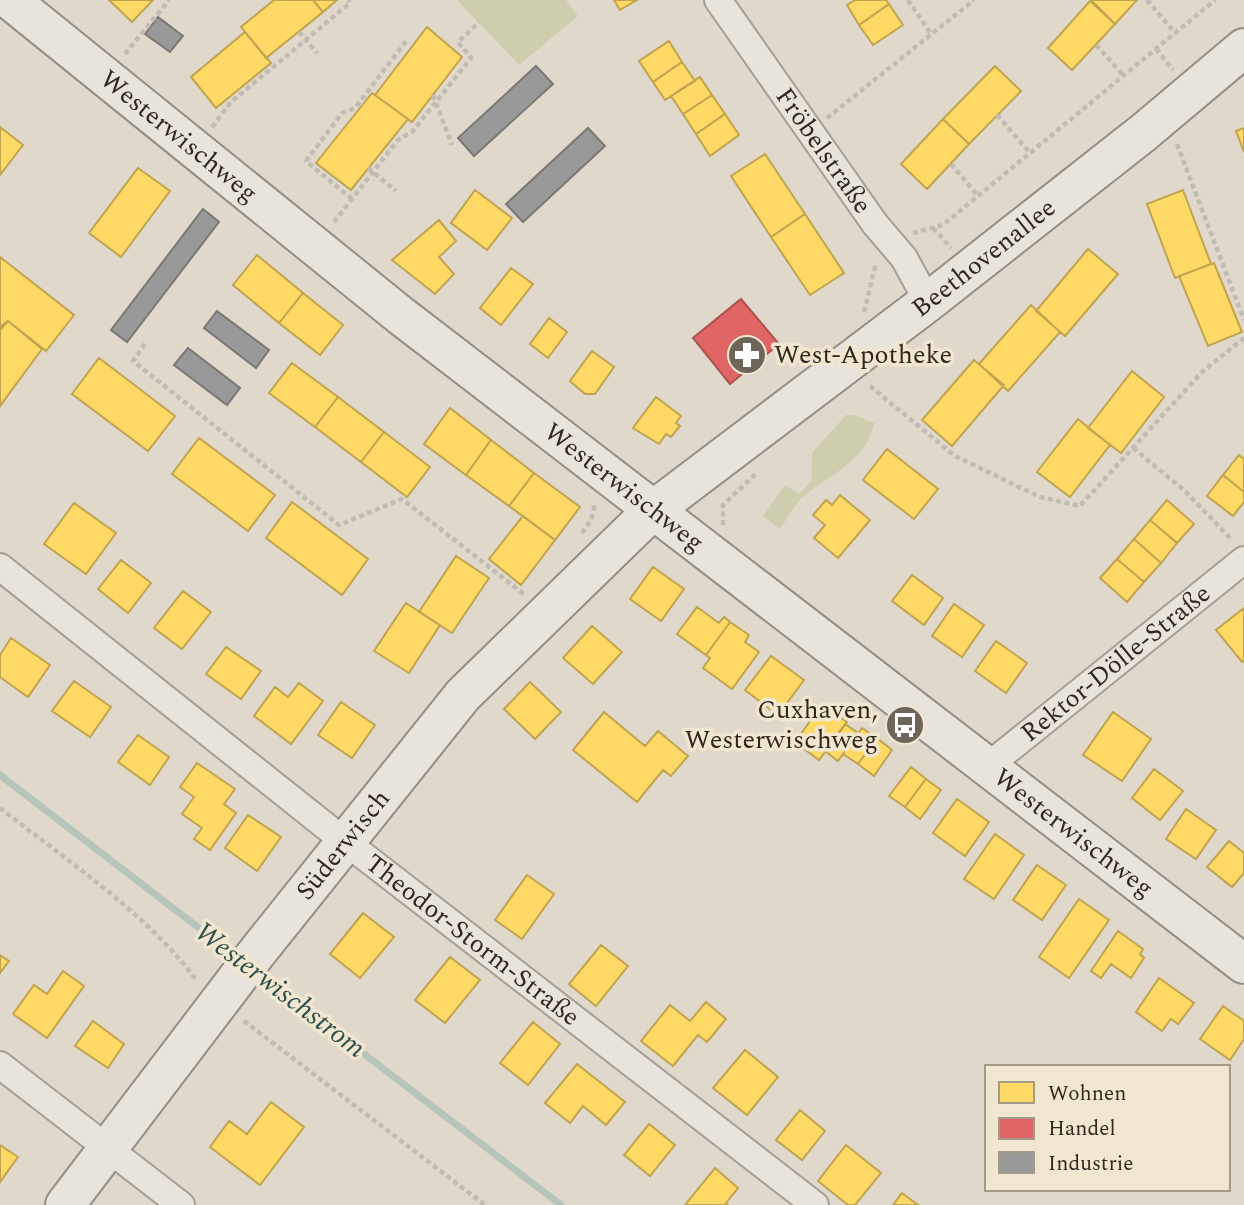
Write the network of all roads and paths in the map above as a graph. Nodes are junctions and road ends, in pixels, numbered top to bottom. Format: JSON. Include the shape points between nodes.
{"nodes":[{"id":1,"x":10,"y":0,"type":"edge"},
{"id":2,"x":169,"y":0,"type":"edge"},
{"id":3,"x":348,"y":0,"type":"edge"},
{"id":4,"x":718,"y":0,"type":"edge"},
{"id":5,"x":908,"y":0,"type":"edge"},
{"id":6,"x":974,"y":0,"type":"edge"},
{"id":7,"x":1147,"y":0,"type":"edge"},
{"id":8,"x":1216,"y":0,"type":"edge"},
{"id":9,"x":479,"y":22,"type":"dead end"},
{"id":10,"x":299,"y":32,"type":"dead end"},
{"id":11,"x":1175,"y":33,"type":"junction"},
{"id":12,"x":931,"y":34,"type":"junction"},
{"id":13,"x":407,"y":40,"type":"dead end"},
{"id":14,"x":305,"y":41,"type":"junction"},
{"id":15,"x":1096,"y":44,"type":"dead end"},
{"id":16,"x":1244,"y":48,"type":"edge"},
{"id":17,"x":1156,"y":49,"type":"junction"},
{"id":18,"x":317,"y":53,"type":"dead end"},
{"id":19,"x":120,"y":60,"type":"dead end"},
{"id":20,"x":1177,"y":75,"type":"dead end"},
{"id":21,"x":1124,"y":76,"type":"junction"},
{"id":22,"x":433,"y":94,"type":"dead end"},
{"id":23,"x":436,"y":102,"type":"junction"},
{"id":24,"x":997,"y":115,"type":"dead end"},
{"id":25,"x":210,"y":131,"type":"dead end"},
{"id":26,"x":810,"y":132,"type":"junction"},
{"id":27,"x":1175,"y":139,"type":"dead end"},
{"id":28,"x":452,"y":145,"type":"dead end"},
{"id":29,"x":1030,"y":153,"type":"junction"},
{"id":30,"x":951,"y":164,"type":"dead end"},
{"id":31,"x":370,"y":170,"type":"junction"},
{"id":32,"x":396,"y":191,"type":"dead end"},
{"id":33,"x":978,"y":196,"type":"junction"},
{"id":34,"x":352,"y":199,"type":"junction"},
{"id":35,"x":331,"y":225,"type":"dead end"},
{"id":36,"x":933,"y":228,"type":"junction"},
{"id":37,"x":895,"y":246,"type":"junction"},
{"id":38,"x":959,"y":258,"type":"dead end"},
{"id":39,"x":928,"y":302,"type":"junction"},
{"id":40,"x":1244,"y":320,"type":"edge"},
{"id":41,"x":862,"y":323,"type":"dead end"},
{"id":42,"x":1244,"y":338,"type":"edge"},
{"id":43,"x":145,"y":344,"type":"dead end"},
{"id":44,"x":870,"y":386,"type":"dead end"},
{"id":45,"x":1133,"y":447,"type":"junction"},
{"id":46,"x":652,"y":511,"type":"junction"},
{"id":47,"x":1240,"y":552,"type":"edge"},
{"id":48,"x":0,"y":568,"type":"edge"},
{"id":49,"x":526,"y":595,"type":"dead end"},
{"id":50,"x":988,"y":766,"type":"junction"},
{"id":51,"x":345,"y":841,"type":"junction"},
{"id":52,"x":1244,"y":964,"type":"edge"},
{"id":53,"x":0,"y":1065,"type":"edge"},
{"id":54,"x":110,"y":1149,"type":"junction"},
{"id":55,"x":65,"y":1205,"type":"edge"},
{"id":56,"x":181,"y":1205,"type":"edge"},
{"id":57,"x":815,"y":1205,"type":"edge"}],
"edges":[{"from":1,"to":46,"type":"street","name":"Westerwischweg","via":[[400,315]]},
{"from":2,"to":19,"type":"path"},
{"from":3,"to":14,"type":"path","via":[[350,4]]},
{"from":4,"to":26,"type":"street","name":"Fröbelstraße"},
{"from":5,"to":12,"type":"path"},
{"from":6,"to":12,"type":"path"},
{"from":7,"to":11,"type":"path"},
{"from":8,"to":11,"type":"path"},
{"from":9,"to":23,"type":"path","via":[[458,42],[471,58]]},
{"from":10,"to":14,"type":"path"},
{"from":11,"to":17,"type":"path"},
{"from":12,"to":26,"type":"path"},
{"from":13,"to":34,"type":"path","via":[[355,108],[342,113],[306,161]]},
{"from":14,"to":18,"type":"path"},
{"from":14,"to":25,"type":"path","via":[[251,82]]},
{"from":15,"to":21,"type":"path"},
{"from":16,"to":39,"type":"street","name":"Beethovenallee"},
{"from":17,"to":20,"type":"path"},
{"from":17,"to":21,"type":"path"},
{"from":21,"to":29,"type":"path"},
{"from":22,"to":23,"type":"path"},
{"from":23,"to":28,"type":"path"},
{"from":23,"to":31,"type":"path"},
{"from":24,"to":29,"type":"path"},
{"from":26,"to":37,"type":"street","name":"Fröbelstraße"},
{"from":27,"to":40,"type":"path"},
{"from":29,"to":33,"type":"path"},
{"from":30,"to":33,"type":"path"},
{"from":31,"to":32,"type":"path"},
{"from":31,"to":34,"type":"path"},
{"from":33,"to":36,"type":"path"},
{"from":34,"to":35,"type":"path"},
{"from":36,"to":37,"type":"path","via":[[913,233]]},
{"from":36,"to":38,"type":"path"},
{"from":37,"to":39,"type":"street","name":"Fröbelstraße"},
{"from":37,"to":41,"type":"path","via":[[875,264]]},
{"from":39,"to":46,"type":"street","name":"Beethovenallee"},
{"from":42,"to":45,"type":"path","via":[[1202,372]]},
{"from":43,"to":49,"type":"path","via":[[133,361],[339,525],[402,499]]},
{"from":44,"to":45,"type":"path","via":[[955,456],[1040,496],[1080,506]]},
{"from":45,"to":47,"type":"path","via":[[1184,490]]},
{"from":46,"to":50,"type":"street","name":"Westerwischweg"},
{"from":46,"to":51,"type":"street","name":"Süderwisch","via":[[463,695]]},
{"from":47,"to":50,"type":"street","name":"Rektor-Dölle-Straße"},
{"from":48,"to":51,"type":"street","name":"Theodor-Storm-Straße"},
{"from":50,"to":52,"type":"street","name":"Westerwischweg"},
{"from":51,"to":54,"type":"street","name":"Süderwisch"},
{"from":51,"to":57,"type":"street","name":"Theodor-Storm-Straße"},
{"from":53,"to":54,"type":"street"},
{"from":54,"to":55,"type":"street","name":"Süderwisch"},
{"from":54,"to":56,"type":"street"}]}
